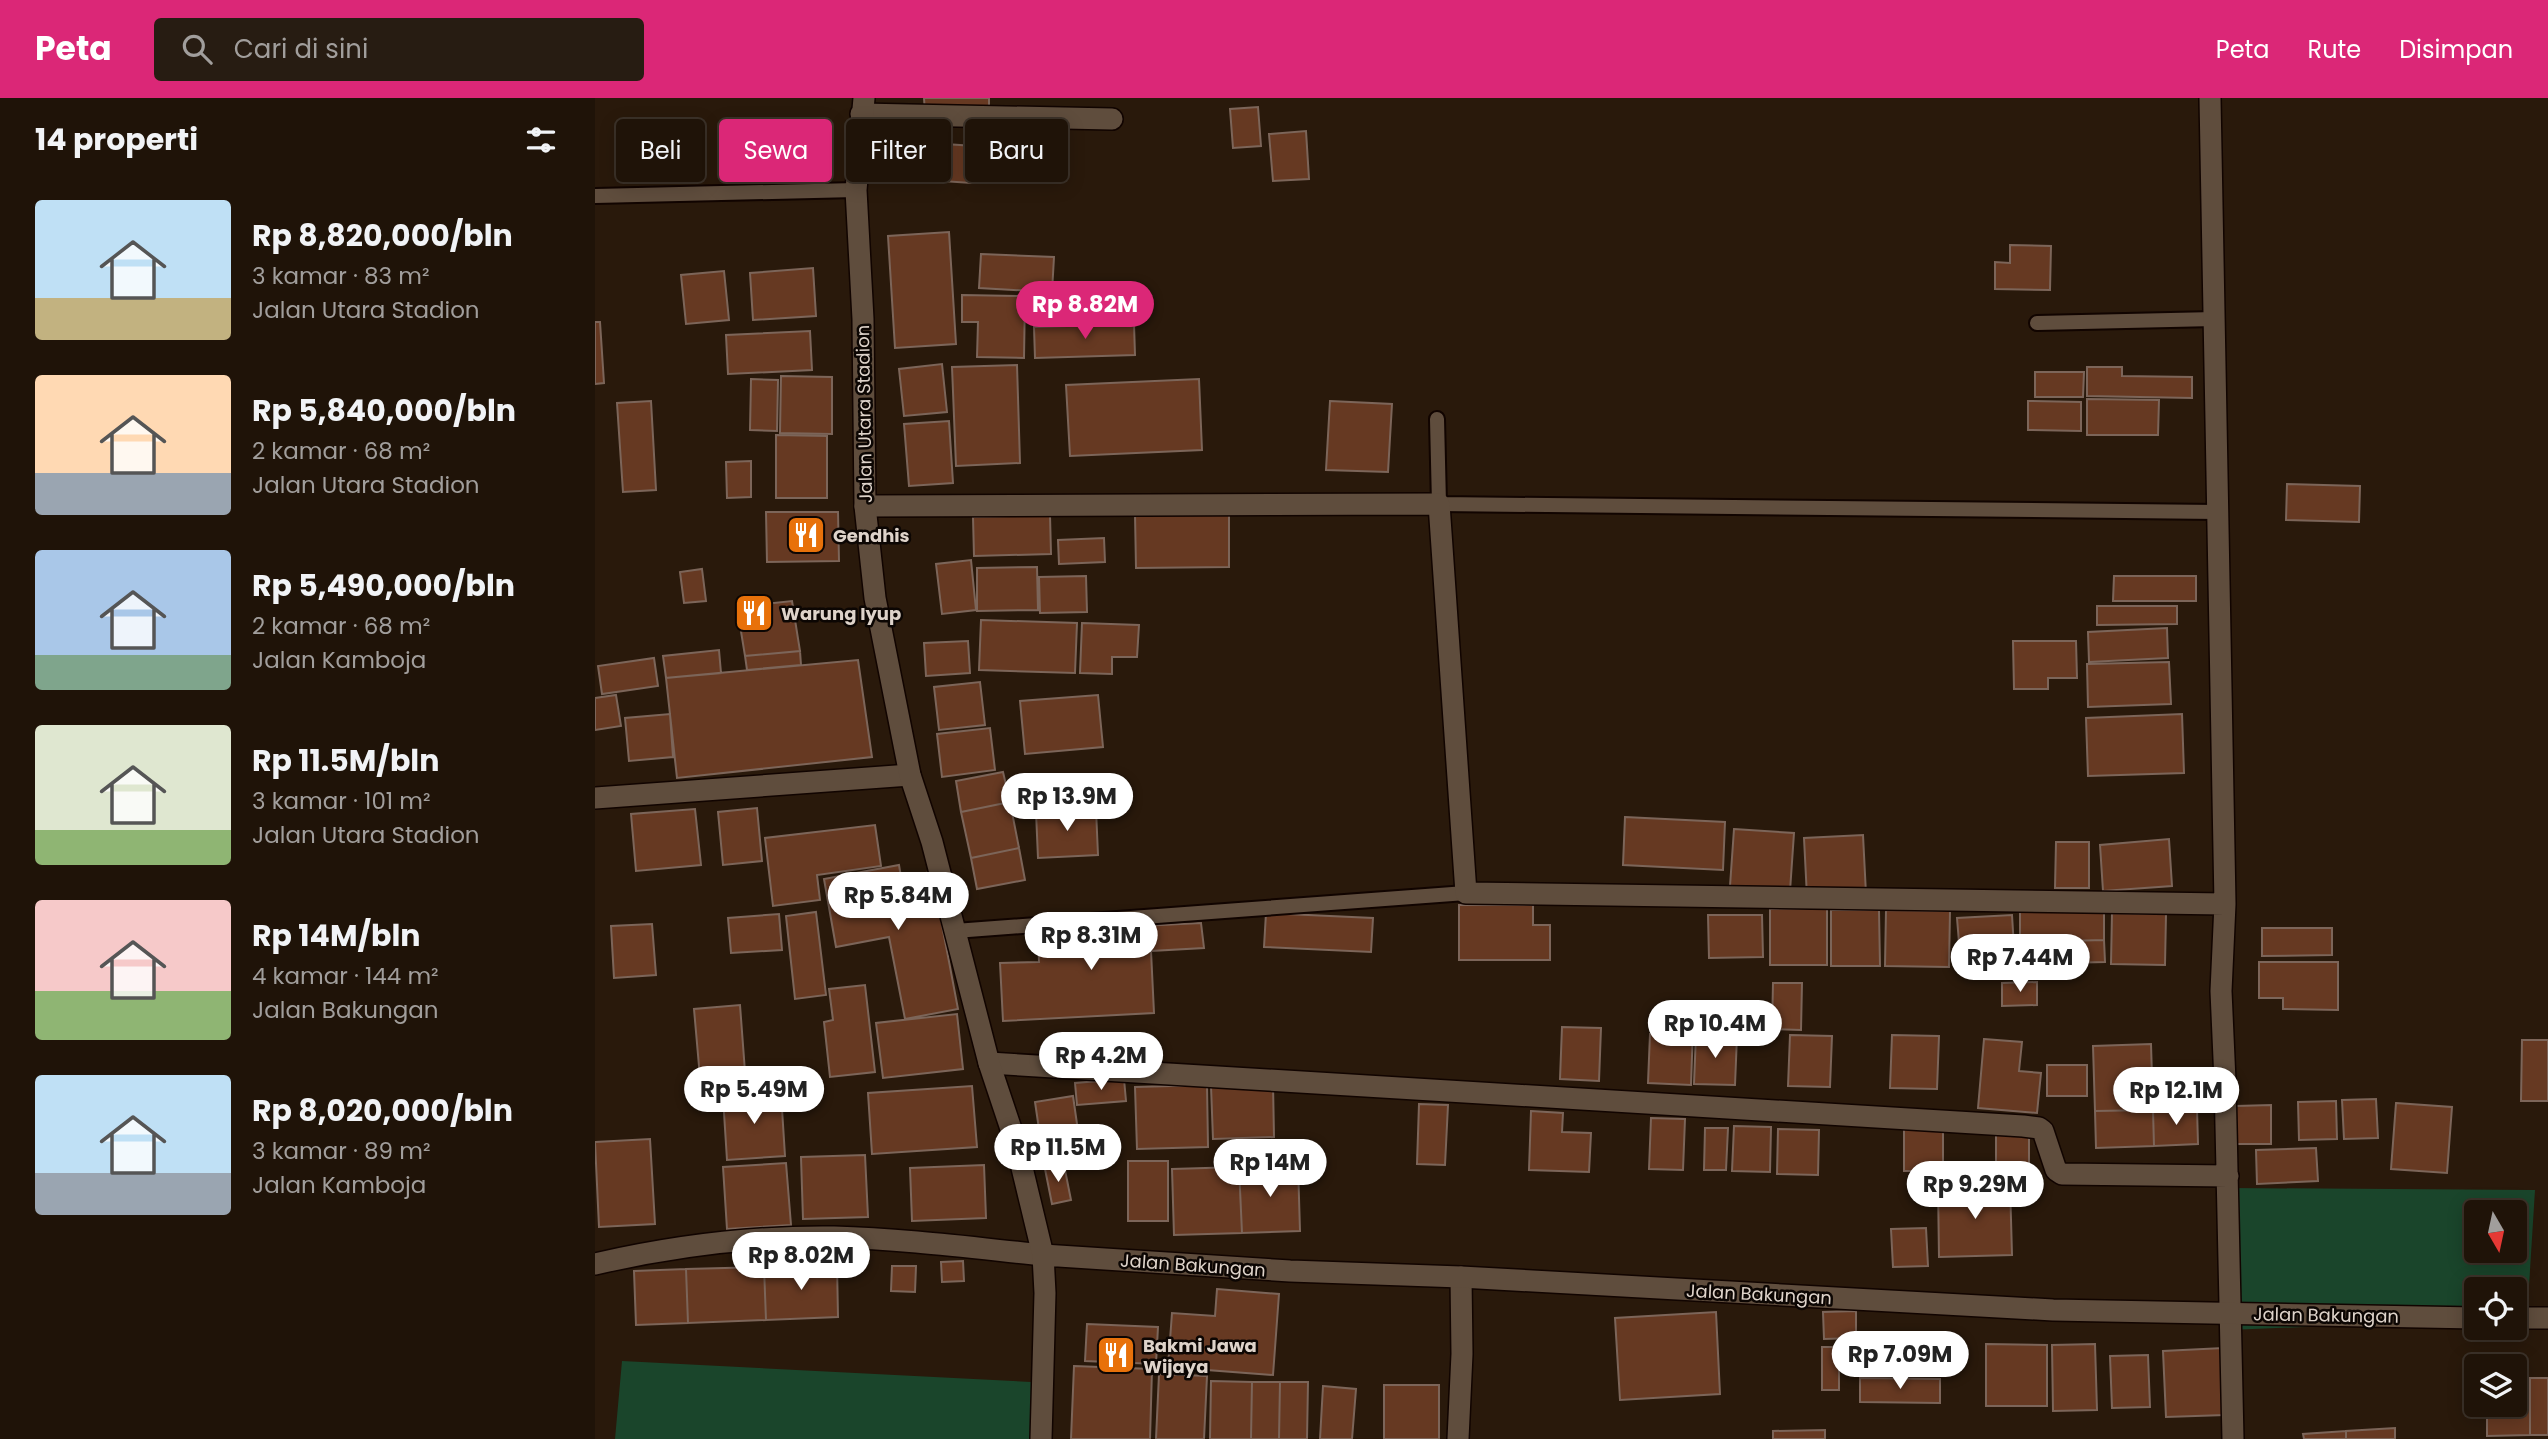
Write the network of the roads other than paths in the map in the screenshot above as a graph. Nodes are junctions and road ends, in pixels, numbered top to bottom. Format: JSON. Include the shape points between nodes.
{"nodes":[{"id":1,"x":2210,"y":98,"type":"edge"},
{"id":2,"x":863,"y":106,"type":"edge"},
{"id":3,"x":1112,"y":119,"type":"dead end"},
{"id":4,"x":856,"y":190,"type":"junction"},
{"id":5,"x":595,"y":196,"type":"edge"},
{"id":6,"x":2215,"y":319,"type":"junction"},
{"id":7,"x":2038,"y":323,"type":"dead end"},
{"id":8,"x":1437,"y":419,"type":"dead end"},
{"id":9,"x":1439,"y":504,"type":"junction"},
{"id":10,"x":865,"y":506,"type":"junction"},
{"id":11,"x":2218,"y":512,"type":"junction"},
{"id":12,"x":909,"y":775,"type":"junction"},
{"id":13,"x":595,"y":798,"type":"edge"},
{"id":14,"x":1466,"y":893,"type":"junction"},
{"id":15,"x":2225,"y":904,"type":"junction"},
{"id":16,"x":955,"y":931,"type":"junction"},
{"id":17,"x":989,"y":1063,"type":"junction"},
{"id":18,"x":2228,"y":1176,"type":"junction"},
{"id":19,"x":1043,"y":1255,"type":"junction"},
{"id":20,"x":595,"y":1264,"type":"edge"},
{"id":21,"x":1461,"y":1278,"type":"junction"},
{"id":22,"x":2231,"y":1314,"type":"junction"},
{"id":23,"x":2464,"y":1318,"type":"edge"},
{"id":24,"x":2527,"y":1318,"type":"edge"},
{"id":25,"x":2548,"y":1318,"type":"edge"},
{"id":26,"x":1041,"y":1439,"type":"edge"},
{"id":27,"x":1458,"y":1439,"type":"edge"},
{"id":28,"x":2233,"y":1439,"type":"edge"}],
"edges":[{"from":1,"to":6,"type":"street"},
{"from":2,"to":3,"type":"street"},
{"from":2,"to":4,"type":"street","name":"Jalan Utara Stadion"},
{"from":4,"to":5,"type":"lane"},
{"from":4,"to":10,"type":"street","name":"Jalan Utara Stadion"},
{"from":6,"to":7,"type":"lane"},
{"from":6,"to":11,"type":"street"},
{"from":8,"to":9,"type":"lane"},
{"from":9,"to":10,"type":"street"},
{"from":9,"to":11,"type":"lane"},
{"from":9,"to":14,"type":"street"},
{"from":10,"to":12,"type":"street","name":"Jalan Utara Stadion","via":[[876,598]]},
{"from":11,"to":15,"type":"street"},
{"from":12,"to":13,"type":"street"},
{"from":12,"to":16,"type":"street","name":"Jalan Utara Stadion"},
{"from":14,"to":15,"type":"street"},
{"from":14,"to":16,"type":"lane"},
{"from":15,"to":18,"type":"street","via":[[2221,990]]},
{"from":16,"to":17,"type":"street","name":"Jalan Utara Stadion"},
{"from":17,"to":18,"type":"street","via":[[2023,1126],[2043,1131],[2056,1170],[2062,1174]]},
{"from":17,"to":19,"type":"street","name":"Jalan Utara Stadion","via":[[1017,1147]]},
{"from":18,"to":22,"type":"street"},
{"from":19,"to":20,"type":"street","name":"Jalan Bakungan","via":[[835,1237],[706,1244]]},
{"from":19,"to":21,"type":"street","name":"Jalan Bakungan"},
{"from":19,"to":26,"type":"street","name":"Jalan Utara Stadion"},
{"from":21,"to":22,"type":"street","name":"Jalan Bakungan","via":[[2053,1310]]},
{"from":21,"to":27,"type":"street"},
{"from":22,"to":23,"type":"street","name":"Jalan Bakungan"},
{"from":22,"to":28,"type":"street"},
{"from":24,"to":25,"type":"street"}]}
